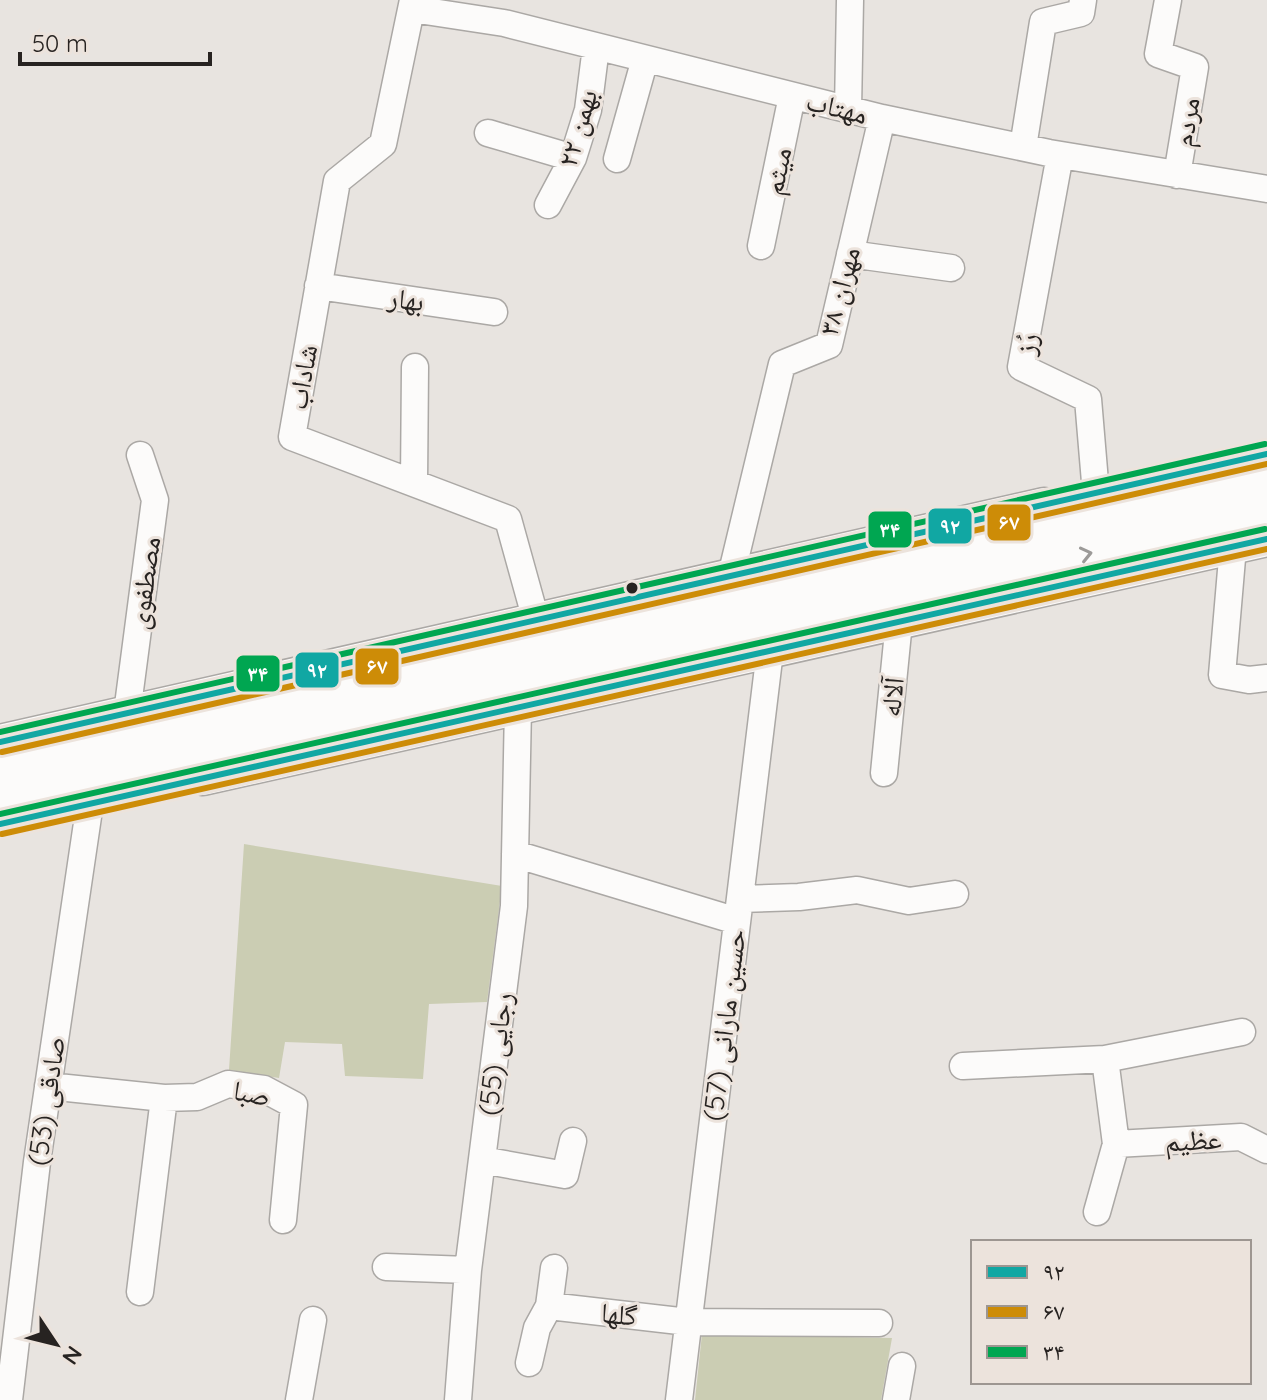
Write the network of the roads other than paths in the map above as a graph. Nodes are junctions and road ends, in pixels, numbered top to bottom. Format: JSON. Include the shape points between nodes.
{"nodes":[{"id":1,"x":850,"y":0,"type":"edge"},
{"id":2,"x":1083,"y":0,"type":"edge"},
{"id":3,"x":1168,"y":0,"type":"edge"},
{"id":4,"x":412,"y":4,"type":"edge"},
{"id":5,"x":506,"y":12,"type":"edge"},
{"id":6,"x":596,"y":47,"type":"junction"},
{"id":7,"x":645,"y":59,"type":"junction"},
{"id":8,"x":792,"y":96,"type":"junction"},
{"id":9,"x":848,"y":110,"type":"junction"},
{"id":10,"x":882,"y":118,"type":"junction"},
{"id":11,"x":488,"y":133,"type":"dead end"},
{"id":12,"x":1023,"y":147,"type":"junction"},
{"id":13,"x":1060,"y":155,"type":"junction"},
{"id":14,"x":573,"y":158,"type":"junction"},
{"id":15,"x":617,"y":159,"type":"dead end"},
{"id":16,"x":1177,"y":175,"type":"junction"},
{"id":17,"x":1267,"y":189,"type":"edge"},
{"id":18,"x":548,"y":205,"type":"dead end"},
{"id":19,"x":761,"y":246,"type":"dead end"},
{"id":20,"x":850,"y":254,"type":"junction"},
{"id":21,"x":951,"y":268,"type":"dead end"},
{"id":22,"x":318,"y":286,"type":"junction"},
{"id":23,"x":494,"y":312,"type":"dead end"},
{"id":24,"x":415,"y":367,"type":"dead end"},
{"id":25,"x":1267,"y":454,"type":"edge"},
{"id":26,"x":140,"y":455,"type":"dead end"},
{"id":27,"x":1267,"y":474,"type":"edge"},
{"id":28,"x":414,"y":483,"type":"junction"},
{"id":29,"x":1096,"y":494,"type":"junction"},
{"id":30,"x":1267,"y":512,"type":"edge"},
{"id":31,"x":1267,"y":539,"type":"edge"},
{"id":32,"x":1233,"y":547,"type":"junction"},
{"id":33,"x":731,"y":576,"type":"junction"},
{"id":34,"x":536,"y":620,"type":"junction"},
{"id":35,"x":899,"y":622,"type":"junction"},
{"id":36,"x":770,"y":651,"type":"junction"},
{"id":37,"x":1267,"y":678,"type":"edge"},
{"id":38,"x":518,"y":707,"type":"junction"},
{"id":39,"x":127,"y":713,"type":"junction"},
{"id":40,"x":0,"y":742,"type":"edge"},
{"id":41,"x":0,"y":766,"type":"edge"},
{"id":42,"x":884,"y":773,"type":"dead end"},
{"id":43,"x":90,"y":803,"type":"junction"},
{"id":44,"x":0,"y":804,"type":"edge"},
{"id":45,"x":0,"y":824,"type":"edge"},
{"id":46,"x":515,"y":854,"type":"junction"},
{"id":47,"x":955,"y":894,"type":"dead end"},
{"id":48,"x":738,"y":910,"type":"junction"},
{"id":49,"x":1242,"y":1032,"type":"dead end"},
{"id":50,"x":1105,"y":1059,"type":"junction"},
{"id":51,"x":963,"y":1066,"type":"dead end"},
{"id":52,"x":48,"y":1086,"type":"junction"},
{"id":53,"x":164,"y":1098,"type":"junction"},
{"id":54,"x":573,"y":1141,"type":"dead end"},
{"id":55,"x":1116,"y":1144,"type":"junction"},
{"id":56,"x":1267,"y":1150,"type":"edge"},
{"id":57,"x":482,"y":1160,"type":"junction"},
{"id":58,"x":1097,"y":1212,"type":"dead end"},
{"id":59,"x":283,"y":1220,"type":"dead end"},
{"id":60,"x":386,"y":1267,"type":"dead end"},
{"id":61,"x":554,"y":1268,"type":"dead end"},
{"id":62,"x":468,"y":1270,"type":"junction"},
{"id":63,"x":140,"y":1292,"type":"dead end"},
{"id":64,"x":549,"y":1306,"type":"junction"},
{"id":65,"x":313,"y":1320,"type":"dead end"},
{"id":66,"x":688,"y":1322,"type":"junction"},
{"id":67,"x":879,"y":1323,"type":"dead end"},
{"id":68,"x":529,"y":1363,"type":"dead end"},
{"id":69,"x":902,"y":1366,"type":"dead end"},
{"id":70,"x":9,"y":1400,"type":"edge"},
{"id":71,"x":299,"y":1400,"type":"edge"},
{"id":72,"x":458,"y":1400,"type":"edge"},
{"id":73,"x":679,"y":1400,"type":"edge"},
{"id":74,"x":896,"y":1400,"type":"edge"}],
"edges":[{"from":1,"to":9,"type":"street"},
{"from":2,"to":12,"type":"street","via":[[1081,13],[1043,22]]},
{"from":3,"to":16,"type":"street","name":"مردم","via":[[1158,54],[1195,67]]},
{"from":4,"to":5,"type":"street","name":"مهتاب"},
{"from":4,"to":22,"type":"street","name":"شاداب","via":[[383,144],[337,181]]},
{"from":5,"to":6,"type":"street","name":"مهتاب"},
{"from":6,"to":7,"type":"street","name":"مهتاب"},
{"from":6,"to":14,"type":"street","name":"۲۲ بهمن","via":[[588,110]]},
{"from":7,"to":8,"type":"street","name":"مهتاب"},
{"from":7,"to":15,"type":"street"},
{"from":8,"to":9,"type":"street","name":"مهتاب"},
{"from":8,"to":19,"type":"street","name":"میثم"},
{"from":9,"to":10,"type":"street","name":"مهتاب"},
{"from":10,"to":12,"type":"street","name":"مهتاب"},
{"from":10,"to":20,"type":"street","name":"مهران ۳۸"},
{"from":11,"to":14,"type":"street"},
{"from":12,"to":13,"type":"street","name":"مهتاب"},
{"from":13,"to":16,"type":"street","name":"مهتاب"},
{"from":13,"to":29,"type":"street","name":"رُز","via":[[1021,367],[1088,399]]},
{"from":14,"to":18,"type":"street","name":"۲۲ بهمن"},
{"from":16,"to":17,"type":"street","name":"مهتاب"},
{"from":20,"to":21,"type":"street"},
{"from":20,"to":33,"type":"street","name":"مهران ۳۸","via":[[829,345],[782,364]]},
{"from":22,"to":23,"type":"street","name":"بهار"},
{"from":22,"to":28,"type":"street","name":"شاداب","via":[[292,437]]},
{"from":24,"to":28,"type":"street"},
{"from":25,"to":29,"type":"main road"},
{"from":26,"to":39,"type":"street","name":"مصطفوی","via":[[155,500]]},
{"from":27,"to":41,"type":"highway"},
{"from":28,"to":34,"type":"street","name":"شاداب","via":[[508,519]]},
{"from":29,"to":33,"type":"main road"},
{"from":44,"to":30,"type":"highway","one_way":true},
{"from":31,"to":32,"type":"main road"},
{"from":32,"to":35,"type":"main road"},
{"from":32,"to":37,"type":"street","via":[[1222,675]]},
{"from":33,"to":34,"type":"main road"},
{"from":34,"to":39,"type":"main road"},
{"from":35,"to":36,"type":"main road"},
{"from":35,"to":42,"type":"street","name":"آلاله"},
{"from":36,"to":38,"type":"main road"},
{"from":36,"to":48,"type":"street","name":"حسین مارانی (57)"},
{"from":38,"to":43,"type":"main road"},
{"from":38,"to":46,"type":"street","name":"رجایی (55)"},
{"from":39,"to":40,"type":"main road"},
{"from":43,"to":45,"type":"main road"},
{"from":43,"to":52,"type":"street","name":"صادقی (53)"},
{"from":46,"to":48,"type":"street"},
{"from":46,"to":57,"type":"street","name":"رجایی (55)","via":[[514,906]]},
{"from":47,"to":48,"type":"street","via":[[909,901],[857,890]]},
{"from":48,"to":66,"type":"street","name":"حسین مارانی (57)"},
{"from":49,"to":50,"type":"street"},
{"from":50,"to":51,"type":"street"},
{"from":50,"to":55,"type":"street"},
{"from":52,"to":53,"type":"street","name":"صبا"},
{"from":52,"to":70,"type":"street","name":"صادقی (53)"},
{"from":53,"to":59,"type":"street","name":"صبا","via":[[197,1097],[228,1084],[264,1089],[294,1105]]},
{"from":53,"to":63,"type":"street"},
{"from":54,"to":57,"type":"street","via":[[565,1175]]},
{"from":55,"to":56,"type":"street","name":"عظیم","via":[[1241,1137]]},
{"from":55,"to":58,"type":"street"},
{"from":57,"to":62,"type":"street","name":"رجایی (55)"},
{"from":60,"to":62,"type":"street"},
{"from":61,"to":64,"type":"street"},
{"from":62,"to":72,"type":"street","name":"رجایی (55)"},
{"from":64,"to":66,"type":"street","name":"گلها"},
{"from":64,"to":68,"type":"street","via":[[537,1328]]},
{"from":65,"to":71,"type":"street"},
{"from":66,"to":67,"type":"street","name":"گلها"},
{"from":66,"to":73,"type":"street","name":"حسین مارانی (57)"},
{"from":69,"to":74,"type":"street"}]}
